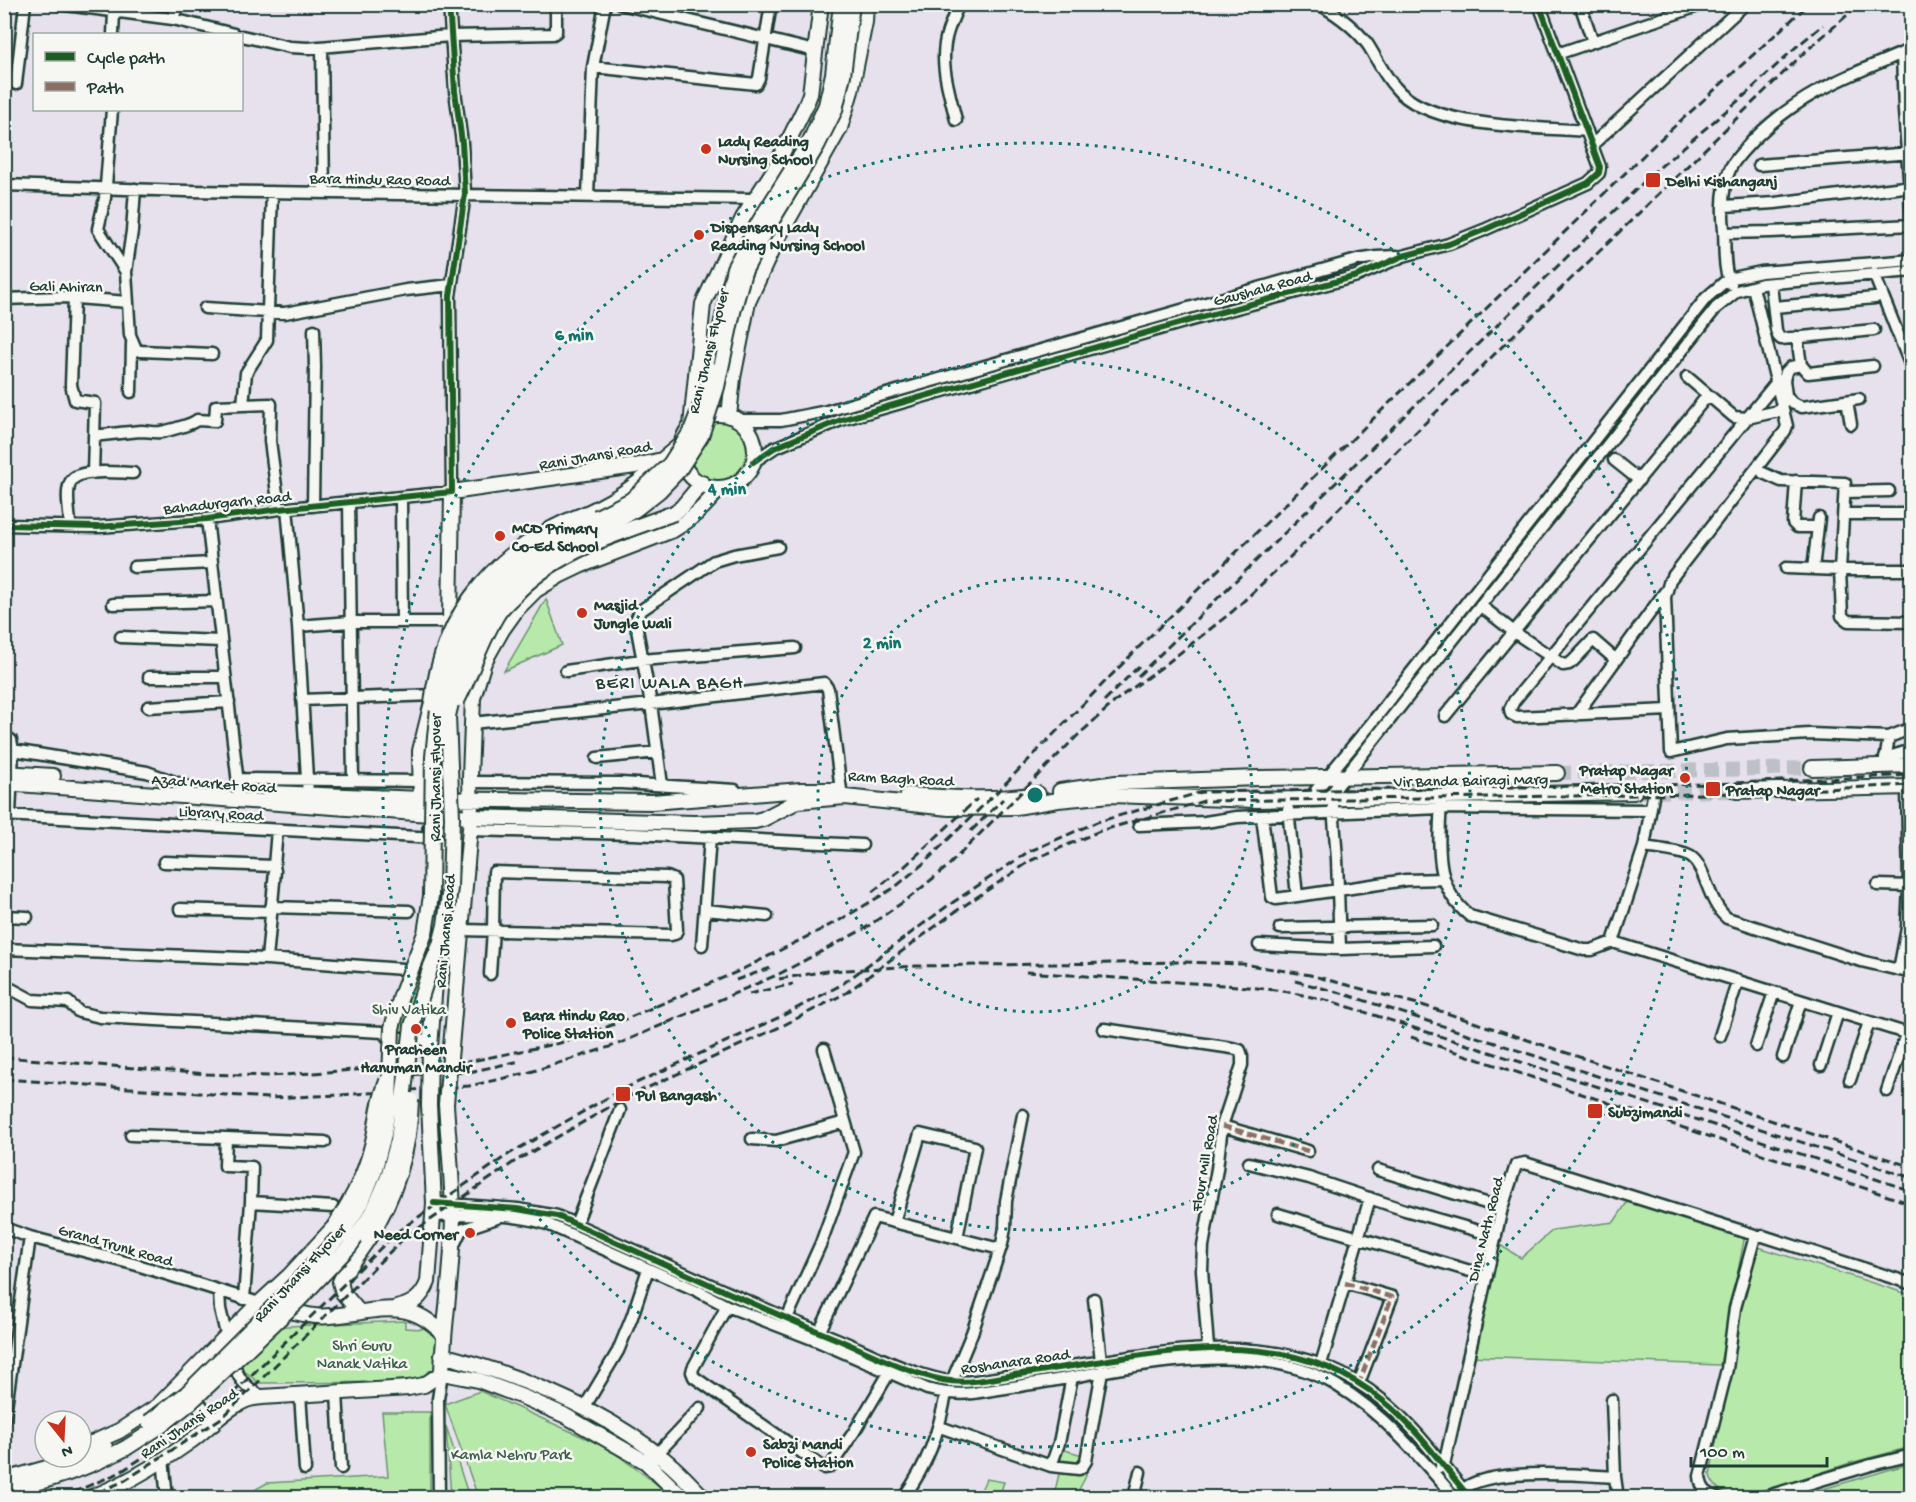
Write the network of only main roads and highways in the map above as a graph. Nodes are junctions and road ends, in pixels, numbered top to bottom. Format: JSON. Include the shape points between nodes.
{"nodes":[{"id":1,"x":821,"y":4,"type":"edge"},
{"id":2,"x":841,"y":4,"type":"edge"},
{"id":3,"x":852,"y":4,"type":"edge"},
{"id":4,"x":866,"y":4,"type":"edge"},
{"id":5,"x":733,"y":418,"type":"junction"},
{"id":6,"x":691,"y":426,"type":"junction"},
{"id":7,"x":682,"y":444,"type":"junction"},
{"id":8,"x":662,"y":460,"type":"junction"},
{"id":9,"x":702,"y":483,"type":"junction"},
{"id":10,"x":720,"y":488,"type":"junction"},
{"id":11,"x":450,"y":626,"type":"junction"},
{"id":12,"x":484,"y":662,"type":"junction"},
{"id":13,"x":448,"y":716,"type":"junction"},
{"id":14,"x":436,"y":727,"type":"junction"},
{"id":15,"x":1911,"y":765,"type":"edge"},
{"id":16,"x":1812,"y":768,"type":"tunnel mouth"},
{"id":17,"x":1557,"y":773,"type":"tunnel mouth"},
{"id":18,"x":1327,"y":777,"type":"joint"},
{"id":19,"x":8,"y":778,"type":"edge"},
{"id":20,"x":1910,"y":787,"type":"edge"},
{"id":21,"x":1736,"y":790,"type":"tunnel mouth"},
{"id":22,"x":1634,"y":792,"type":"tunnel mouth"},
{"id":23,"x":799,"y":796,"type":"junction"},
{"id":24,"x":695,"y":799,"type":"junction"},
{"id":25,"x":1309,"y":799,"type":"joint"},
{"id":26,"x":471,"y":800,"type":"junction"},
{"id":27,"x":421,"y":806,"type":"junction"},
{"id":28,"x":470,"y":823,"type":"junction"},
{"id":29,"x":694,"y":823,"type":"junction"},
{"id":30,"x":391,"y":1070,"type":"junction"},
{"id":31,"x":406,"y":1077,"type":"junction"},
{"id":32,"x":260,"y":1303,"type":"junction"},
{"id":33,"x":396,"y":1308,"type":"junction"},
{"id":34,"x":359,"y":1312,"type":"junction"},
{"id":35,"x":443,"y":1334,"type":"junction"},
{"id":36,"x":442,"y":1355,"type":"junction"},
{"id":37,"x":442,"y":1373,"type":"junction"},
{"id":38,"x":182,"y":1382,"type":"junction"},
{"id":39,"x":213,"y":1424,"type":"junction"},
{"id":40,"x":93,"y":1443,"type":"edge"},
{"id":41,"x":648,"y":1453,"type":"junction"},
{"id":42,"x":33,"y":1462,"type":"edge"},
{"id":43,"x":4,"y":1470,"type":"edge"},
{"id":44,"x":4,"y":1479,"type":"edge"},
{"id":45,"x":4,"y":1490,"type":"edge"},
{"id":46,"x":89,"y":1497,"type":"edge"},
{"id":47,"x":683,"y":1497,"type":"edge"},
{"id":48,"x":704,"y":1497,"type":"edge"}],
"edges":[{"from":1,"to":6,"type":"main road","via":[[805,107],[774,170],[743,218],[703,304]]},
{"from":2,"to":14,"type":"main road","name":"Rani Jhansi Flyover","bridge":true,"via":[[826,105],[810,141],[734,268],[709,384],[691,431],[670,464],[631,500],[551,540],[518,562],[487,594],[458,639]]},
{"from":3,"to":13,"type":"main road","name":"Rani Jhansi Flyover","bridge":true,"via":[[835,110],[744,272],[717,387],[701,436],[679,470],[636,509],[556,549],[497,599],[468,643]]},
{"from":4,"to":5,"type":"main road","via":[[851,91],[840,128],[775,243],[748,302],[733,378]]},
{"from":5,"to":6,"type":"main road","via":[[709,415]]},
{"from":5,"to":10,"type":"main road","via":[[750,433],[753,462],[742,478]]},
{"from":6,"to":7,"type":"main road"},
{"from":7,"to":8,"type":"main road","name":"Rani Jhansi Road"},
{"from":7,"to":9,"type":"main road","via":[[682,462],[688,473]]},
{"from":8,"to":11,"type":"main road","name":"Rani Jhansi Road","via":[[452,492]]},
{"from":8,"to":14,"type":"main road","bridge":true,"via":[[619,497],[525,544],[501,563],[467,603],[439,661],[432,705]]},
{"from":9,"to":10,"type":"main road"},
{"from":9,"to":13,"type":"main road","bridge":true,"via":[[674,513],[570,553],[527,582],[500,610]]},
{"from":10,"to":12,"type":"main road","name":"Rani Jhansi Road","via":[[701,511],[673,530],[582,565],[536,590],[517,609]]},
{"from":11,"to":12,"type":"main road"},
{"from":11,"to":27,"type":"main road","name":"Rani Jhansi Road","via":[[420,751]]},
{"from":12,"to":26,"type":"main road","name":"Rani Jhansi Road","via":[[474,698]]},
{"from":13,"to":31,"type":"main road","name":"Rani Jhansi Flyover","bridge":true,"via":[[450,888],[440,945],[412,1026]]},
{"from":14,"to":30,"type":"main road","name":"Rani Jhansi Flyover","bridge":true,"via":[[429,904],[425,933],[392,1028]]},
{"from":15,"to":16,"type":"main road","via":[[1885,762]]},
{"from":17,"to":18,"type":"main road","name":"Vir Banda Bairagi Marg"},
{"from":18,"to":23,"type":"main road","name":"Ram Bagh Road","via":[[1116,783],[1023,797],[950,798],[841,790]]},
{"from":19,"to":27,"type":"main road","name":"Azad Market Road"},
{"from":19,"to":27,"type":"main road","name":"Azad Market Road","via":[[238,786]]},
{"from":20,"to":21,"type":"main road"},
{"from":22,"to":25,"type":"main road","name":"Vir Banda Bairagi Marg","via":[[1441,802],[1331,803]]},
{"from":23,"to":24,"type":"main road","name":"Ram Bagh Road","via":[[774,792]]},
{"from":23,"to":25,"type":"main road","name":"Ram Bagh Road","via":[[949,808],[1016,807],[1112,795]]},
{"from":23,"to":29,"type":"main road","name":"Ram Bagh Road","via":[[770,816],[755,821]]},
{"from":24,"to":26,"type":"main road","name":"Ram Bagh Road"},
{"from":24,"to":29,"type":"main road"},
{"from":26,"to":27,"type":"main road","name":"Ram Bagh Road"},
{"from":26,"to":28,"type":"main road","name":"Rani Jhansi Road"},
{"from":27,"to":28,"type":"main road","name":"Ram Bagh Road"},
{"from":27,"to":33,"type":"main road","name":"Rani Jhansi Road","bridge":true,"via":[[440,848],[440,915],[430,1044],[434,1210],[428,1282],[412,1303]]},
{"from":28,"to":29,"type":"main road","name":"Ram Bagh Road"},
{"from":28,"to":35,"type":"main road","name":"Rani Jhansi Road","bridge":true,"via":[[446,1104],[453,1210]]},
{"from":30,"to":32,"type":"main road","name":"Rani Jhansi Road","bridge":true,"via":[[379,1100],[375,1132],[356,1192],[334,1227]]},
{"from":30,"to":44,"type":"main road","name":"Rani Jhansi Flyover","bridge":true,"via":[[384,1134],[361,1204],[340,1236],[287,1293],[186,1394],[157,1417],[79,1459]]},
{"from":31,"to":34,"type":"main road","bridge":true,"via":[[411,1100],[399,1173],[381,1219],[340,1282],[343,1293]]},
{"from":31,"to":45,"type":"main road","name":"Rani Jhansi Flyover","bridge":true,"via":[[398,1140],[373,1212],[350,1246],[298,1301],[191,1402],[153,1431],[116,1454],[82,1468]]},
{"from":32,"to":34,"type":"main road","name":"Grand Trunk Road","via":[[328,1317]]},
{"from":32,"to":38,"type":"main road","name":"Rani Jhansi Road"},
{"from":33,"to":34,"type":"main road","name":"Grand Trunk Road"},
{"from":33,"to":35,"type":"main road","name":"Grand Trunk Road","via":[[428,1320]]},
{"from":35,"to":36,"type":"main road","name":"Rani Jhansi Road"},
{"from":36,"to":37,"type":"main road","name":"Rani Jhansi Road"},
{"from":36,"to":41,"type":"main road","via":[[524,1381],[584,1408]]},
{"from":37,"to":39,"type":"main road","name":"Rani Jhansi Road","via":[[424,1385],[391,1390],[262,1396],[244,1401]]},
{"from":37,"to":41,"type":"main road","via":[[478,1380],[524,1397]]},
{"from":38,"to":39,"type":"main road"},
{"from":38,"to":40,"type":"main road","name":"Rani Jhansi Road","via":[[138,1420]]},
{"from":39,"to":46,"type":"main road","name":"Rani Jhansi Road","via":[[136,1477]]},
{"from":41,"to":47,"type":"main road"},
{"from":41,"to":48,"type":"main road"},
{"from":42,"to":43,"type":"main road"}]}
